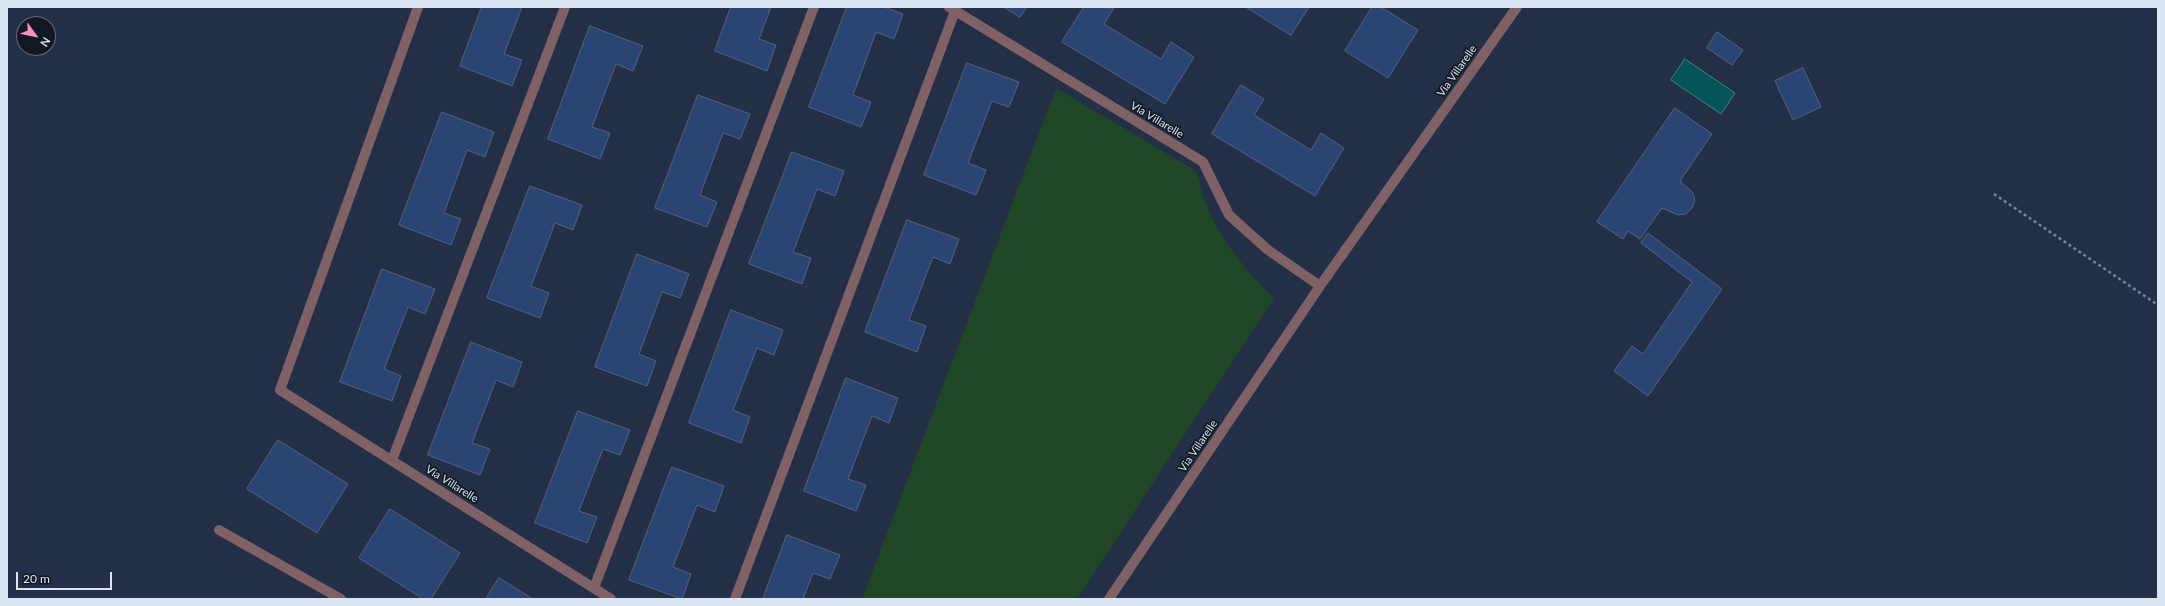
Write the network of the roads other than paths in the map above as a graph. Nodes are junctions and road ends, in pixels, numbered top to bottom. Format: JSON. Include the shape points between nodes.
{"nodes":[{"id":1,"x":418,"y":7,"type":"edge"},
{"id":2,"x":565,"y":7,"type":"edge"},
{"id":3,"x":814,"y":7,"type":"edge"},
{"id":4,"x":1517,"y":7,"type":"edge"},
{"id":5,"x":952,"y":9,"type":"edge"},
{"id":6,"x":1320,"y":286,"type":"junction"},
{"id":7,"x":392,"y":460,"type":"junction"},
{"id":8,"x":219,"y":530,"type":"dead end"},
{"id":9,"x":594,"y":588,"type":"junction"},
{"id":10,"x":329,"y":596,"type":"edge"},
{"id":11,"x":341,"y":599,"type":"edge"},
{"id":12,"x":611,"y":599,"type":"edge"},
{"id":13,"x":735,"y":599,"type":"edge"},
{"id":14,"x":1109,"y":599,"type":"edge"}],
"edges":[{"from":1,"to":7,"type":"street","name":"Via Villarelle","via":[[280,390]]},
{"from":2,"to":7,"type":"street"},
{"from":3,"to":9,"type":"street"},
{"from":4,"to":6,"type":"street","name":"Via Villarelle"},
{"from":5,"to":6,"type":"street","name":"Via Villarelle","via":[[1203,162],[1229,215],[1268,250]]},
{"from":5,"to":13,"type":"street"},
{"from":6,"to":14,"type":"street","name":"Via Villarelle"},
{"from":7,"to":9,"type":"street","name":"Via Villarelle"},
{"from":8,"to":10,"type":"street"},
{"from":9,"to":12,"type":"street","name":"Via Villarelle"},
{"from":10,"to":11,"type":"street"}]}
